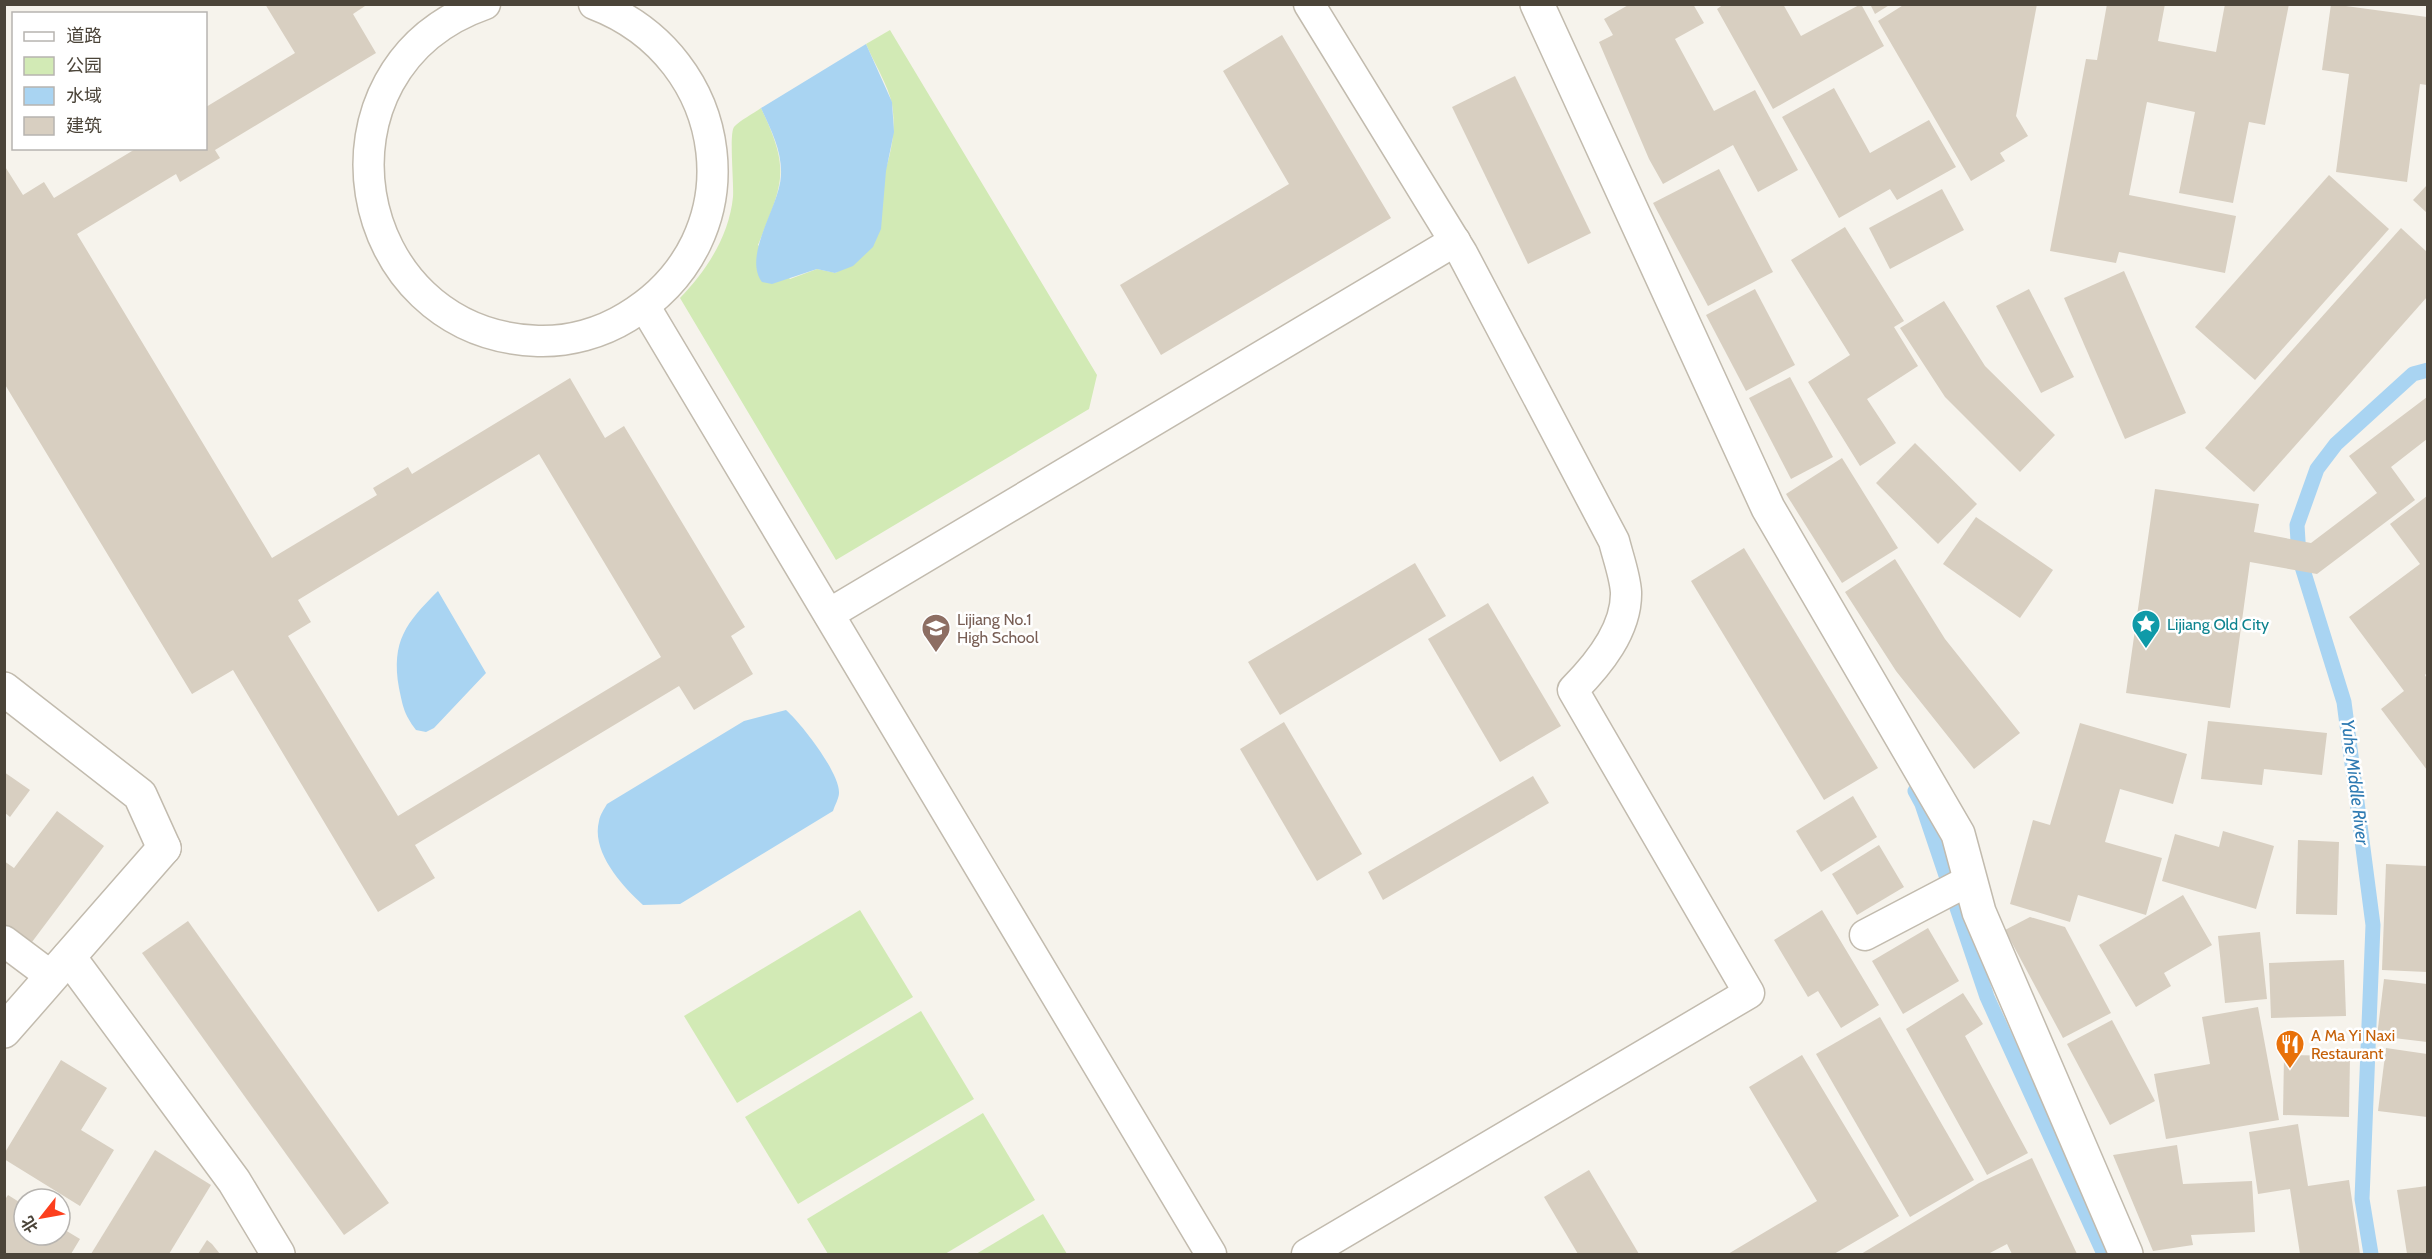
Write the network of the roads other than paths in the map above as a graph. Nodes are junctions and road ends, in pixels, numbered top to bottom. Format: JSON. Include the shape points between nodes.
{"nodes":[{"id":1,"x":485,"y":4,"type":"edge"},
{"id":2,"x":594,"y":4,"type":"edge"},
{"id":3,"x":1308,"y":4,"type":"edge"},
{"id":4,"x":1537,"y":4,"type":"edge"},
{"id":5,"x":451,"y":11,"type":"edge"},
{"id":6,"x":1455,"y":241,"type":"junction"},
{"id":7,"x":645,"y":307,"type":"junction"},
{"id":8,"x":829,"y":614,"type":"junction"},
{"id":9,"x":4,"y":689,"type":"edge"},
{"id":10,"x":1970,"y":880,"type":"junction"},
{"id":11,"x":1865,"y":935,"type":"dead end"},
{"id":12,"x":4,"y":941,"type":"edge"},
{"id":13,"x":60,"y":967,"type":"junction"},
{"id":14,"x":4,"y":1031,"type":"edge"},
{"id":15,"x":278,"y":1254,"type":"edge"},
{"id":16,"x":1211,"y":1254,"type":"edge"},
{"id":17,"x":1307,"y":1254,"type":"edge"},
{"id":18,"x":2126,"y":1254,"type":"edge"}],
"edges":[{"from":1,"to":5,"type":"lane"},
{"from":2,"to":7,"type":"lane","via":[[650,34],[677,62],[697,96],[709,133],[712,182],[708,211],[694,248],[673,280]]},
{"from":3,"to":6,"type":"lane"},
{"from":4,"to":10,"type":"street","via":[[1768,508],[1958,834]]},
{"from":5,"to":7,"type":"lane","via":[[405,60],[388,85],[371,134],[367,175],[371,206],[397,265],[419,291],[445,312],[474,328],[507,338],[573,338],[611,327]]},
{"from":6,"to":8,"type":"lane"},
{"from":6,"to":17,"type":"lane","via":[[1614,541],[1626,592],[1620,621],[1608,648],[1573,690],[1749,993]]},
{"from":7,"to":8,"type":"lane"},
{"from":8,"to":16,"type":"lane"},
{"from":9,"to":13,"type":"street","via":[[140,795],[164,848]]},
{"from":10,"to":11,"type":"lane"},
{"from":10,"to":18,"type":"street","via":[[1979,912]]},
{"from":12,"to":13,"type":"lane"},
{"from":13,"to":14,"type":"street"},
{"from":13,"to":15,"type":"street","via":[[234,1181]]}]}
